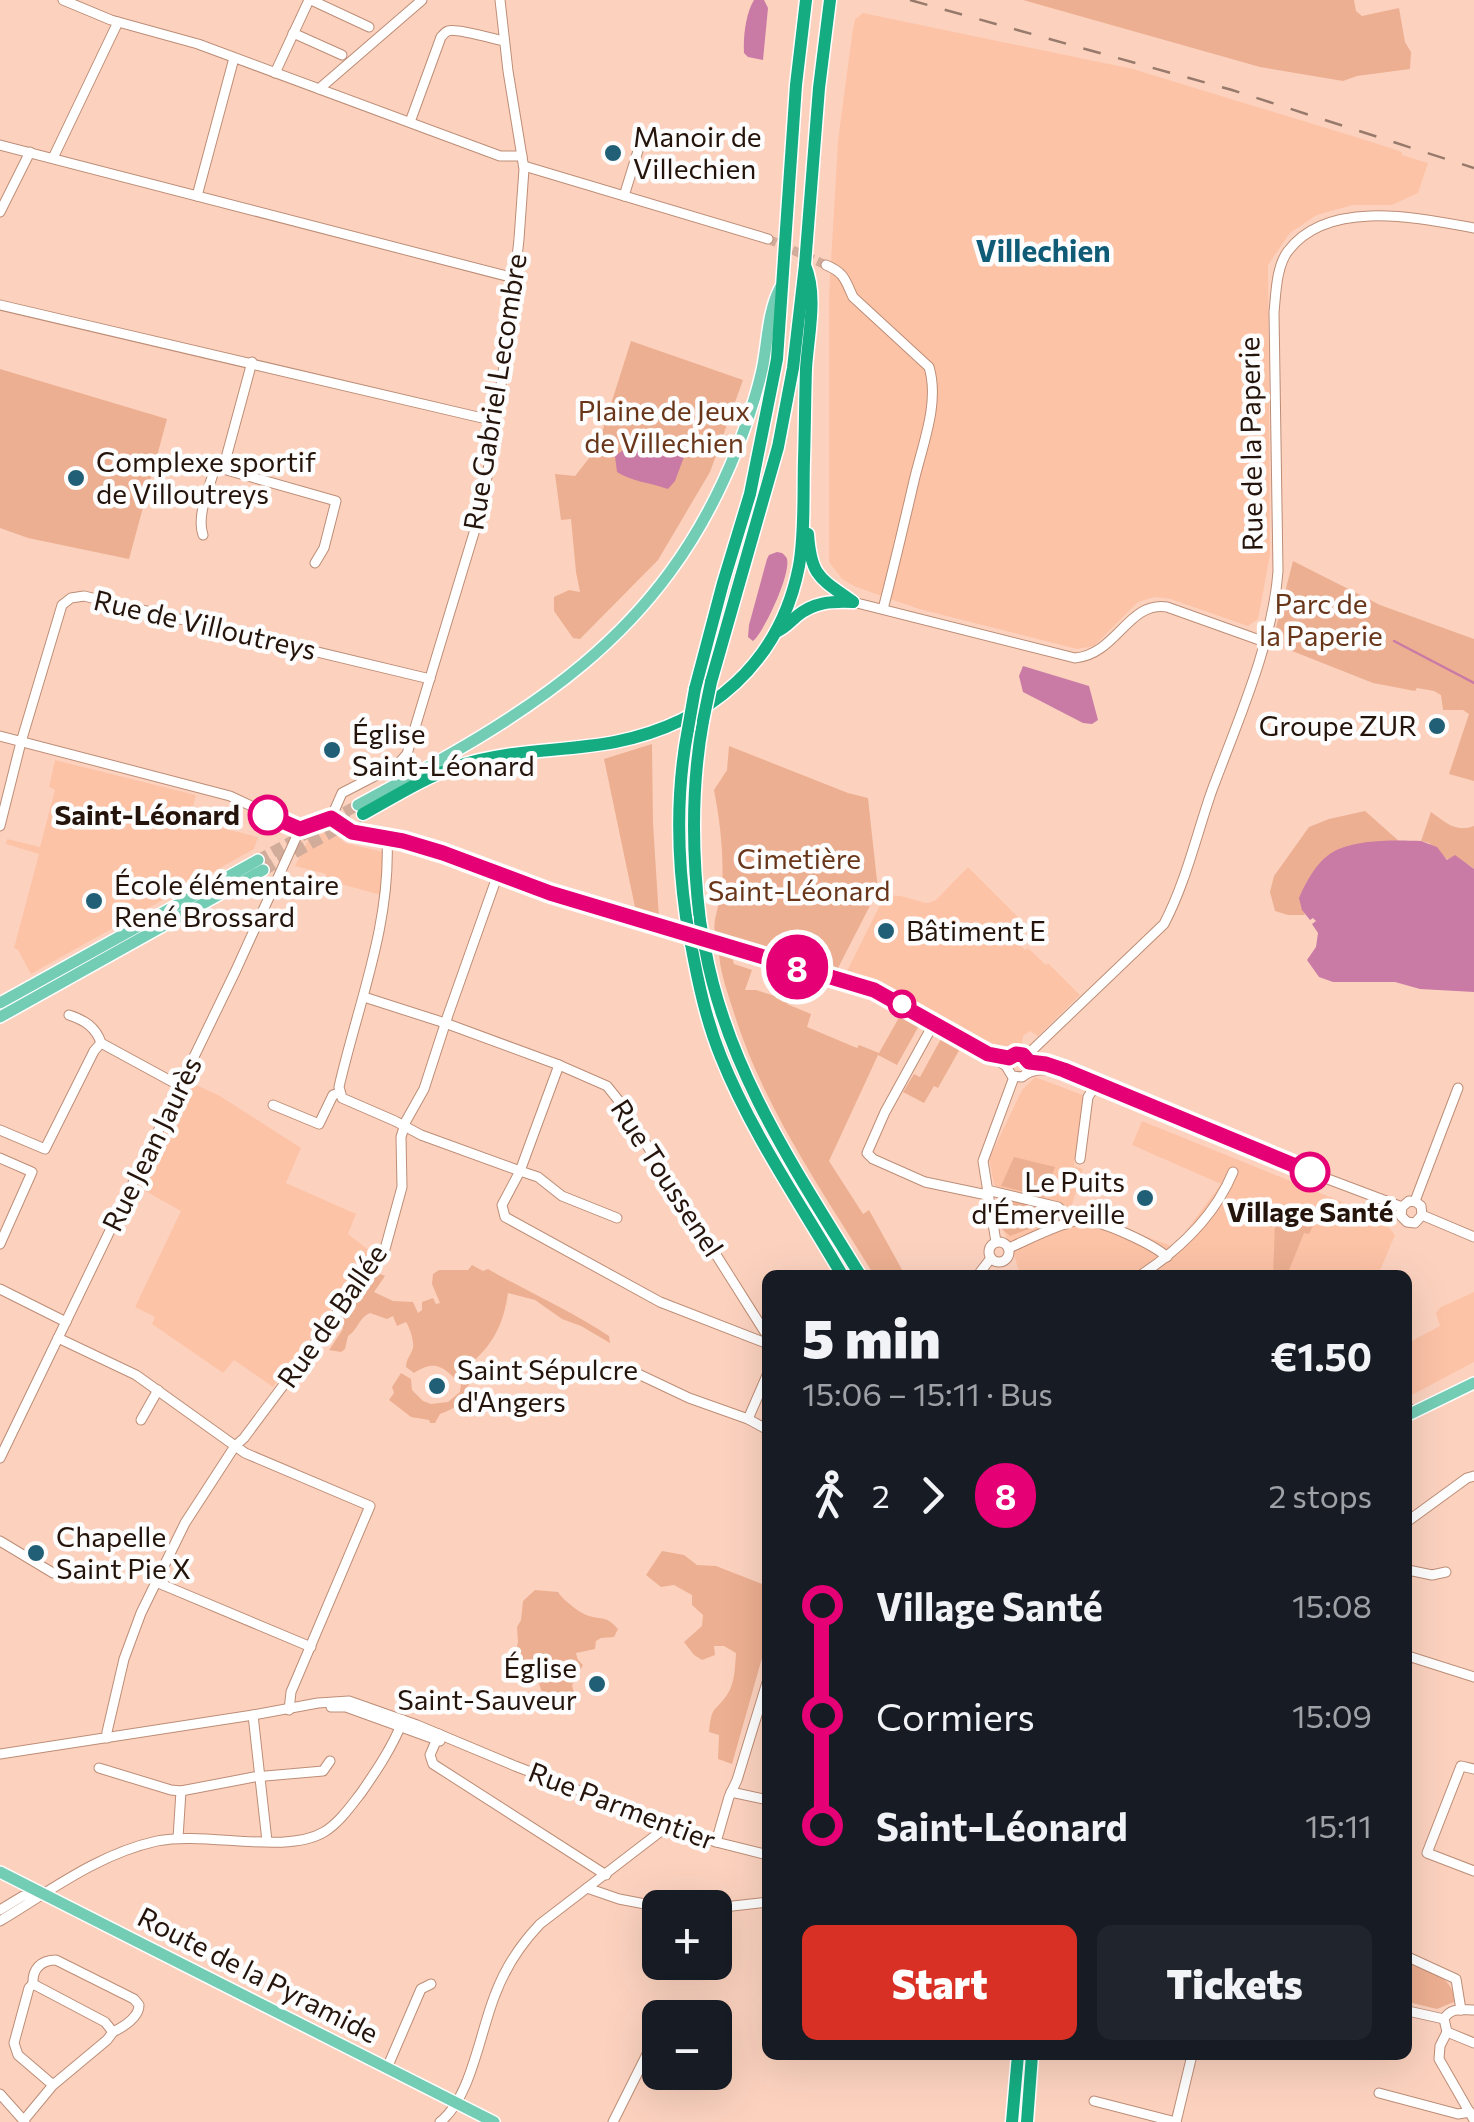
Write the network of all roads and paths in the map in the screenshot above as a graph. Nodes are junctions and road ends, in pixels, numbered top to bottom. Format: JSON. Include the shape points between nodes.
{"nodes":[{"id":1,"x":63,"y":0,"type":"edge"},
{"id":2,"x":310,"y":0,"type":"edge"},
{"id":3,"x":422,"y":0,"type":"edge"},
{"id":4,"x":500,"y":0,"type":"edge"},
{"id":5,"x":806,"y":0,"type":"edge"},
{"id":6,"x":830,"y":2,"type":"edge"},
{"id":7,"x":118,"y":22,"type":"junction"},
{"id":8,"x":369,"y":27,"type":"dead end"},
{"id":9,"x":294,"y":34,"type":"junction"},
{"id":10,"x":504,"y":40,"type":"junction"},
{"id":11,"x":342,"y":55,"type":"dead end"},
{"id":12,"x":234,"y":58,"type":"junction"},
{"id":13,"x":275,"y":73,"type":"junction"},
{"id":14,"x":319,"y":89,"type":"junction"},
{"id":15,"x":410,"y":122,"type":"junction"},
{"id":16,"x":641,"y":141,"type":"dead end"},
{"id":17,"x":0,"y":144,"type":"edge"},
{"id":18,"x":30,"y":152,"type":"junction"},
{"id":19,"x":53,"y":158,"type":"junction"},
{"id":20,"x":523,"y":161,"type":"junction"},
{"id":21,"x":197,"y":196,"type":"junction"},
{"id":22,"x":624,"y":196,"type":"junction"},
{"id":23,"x":0,"y":212,"type":"edge"},
{"id":24,"x":1474,"y":228,"type":"edge"},
{"id":25,"x":768,"y":239,"type":"tunnel mouth"},
{"id":26,"x":806,"y":264,"type":"junction"},
{"id":27,"x":826,"y":265,"type":"tunnel mouth"},
{"id":28,"x":514,"y":278,"type":"junction"},
{"id":29,"x":784,"y":279,"type":"junction"},
{"id":30,"x":0,"y":305,"type":"edge"},
{"id":31,"x":252,"y":362,"type":"junction"},
{"id":32,"x":495,"y":421,"type":"junction"},
{"id":33,"x":222,"y":468,"type":"junction"},
{"id":34,"x":802,"y":514,"type":"junction"},
{"id":35,"x":203,"y":535,"type":"dead end"},
{"id":36,"x":314,"y":564,"type":"dead end"},
{"id":37,"x":853,"y":602,"type":"junction"},
{"id":38,"x":883,"y":609,"type":"junction"},
{"id":39,"x":776,"y":632,"type":"junction"},
{"id":40,"x":1265,"y":642,"type":"junction"},
{"id":41,"x":430,"y":678,"type":"junction"},
{"id":42,"x":0,"y":736,"type":"edge"},
{"id":43,"x":21,"y":742,"type":"junction"},
{"id":44,"x":361,"y":809,"type":"joint"},
{"id":45,"x":331,"y":818,"type":"junction"},
{"id":46,"x":0,"y":826,"type":"edge"},
{"id":47,"x":300,"y":829,"type":"junction"},
{"id":48,"x":387,"y":839,"type":"junction"},
{"id":49,"x":498,"y":874,"type":"junction"},
{"id":50,"x":693,"y":919,"type":"junction"},
{"id":51,"x":364,"y":997,"type":"junction"},
{"id":52,"x":0,"y":1003,"type":"edge"},
{"id":53,"x":69,"y":1015,"type":"dead end"},
{"id":54,"x":0,"y":1017,"type":"edge"},
{"id":55,"x":445,"y":1023,"type":"junction"},
{"id":56,"x":934,"y":1023,"type":"junction"},
{"id":57,"x":101,"y":1043,"type":"junction"},
{"id":58,"x":1008,"y":1062,"type":"junction"},
{"id":59,"x":1028,"y":1063,"type":"junction"},
{"id":60,"x":559,"y":1065,"type":"junction"},
{"id":61,"x":1014,"y":1076,"type":"junction"},
{"id":62,"x":1096,"y":1084,"type":"junction"},
{"id":63,"x":180,"y":1086,"type":"junction"},
{"id":64,"x":1458,"y":1088,"type":"dead end"},
{"id":65,"x":340,"y":1093,"type":"junction"},
{"id":66,"x":273,"y":1105,"type":"dead end"},
{"id":67,"x":404,"y":1127,"type":"junction"},
{"id":68,"x":0,"y":1130,"type":"edge"},
{"id":69,"x":0,"y":1158,"type":"edge"},
{"id":70,"x":1080,"y":1159,"type":"dead end"},
{"id":71,"x":520,"y":1170,"type":"junction"},
{"id":72,"x":1233,"y":1172,"type":"dead end"},
{"id":73,"x":987,"y":1193,"type":"junction"},
{"id":74,"x":1415,"y":1201,"type":"junction"},
{"id":75,"x":1402,"y":1207,"type":"junction"},
{"id":76,"x":1422,"y":1215,"type":"junction"},
{"id":77,"x":617,"y":1218,"type":"dead end"},
{"id":78,"x":1066,"y":1224,"type":"junction"},
{"id":79,"x":1474,"y":1237,"type":"edge"},
{"id":80,"x":996,"y":1242,"type":"junction"},
{"id":81,"x":0,"y":1244,"type":"edge"},
{"id":82,"x":1008,"y":1248,"type":"junction"},
{"id":83,"x":1167,"y":1257,"type":"junction"},
{"id":84,"x":991,"y":1258,"type":"junction"},
{"id":85,"x":839,"y":1270,"type":"edge"},
{"id":86,"x":859,"y":1270,"type":"edge"},
{"id":87,"x":982,"y":1270,"type":"edge"},
{"id":88,"x":1148,"y":1270,"type":"edge"},
{"id":89,"x":0,"y":1290,"type":"edge"},
{"id":90,"x":66,"y":1322,"type":"junction"},
{"id":91,"x":762,"y":1330,"type":"edge"},
{"id":92,"x":58,"y":1338,"type":"junction"},
{"id":93,"x":762,"y":1338,"type":"edge"},
{"id":94,"x":632,"y":1371,"type":"dead end"},
{"id":95,"x":1474,"y":1380,"type":"edge"},
{"id":96,"x":762,"y":1386,"type":"edge"},
{"id":97,"x":158,"y":1390,"type":"junction"},
{"id":98,"x":1412,"y":1408,"type":"edge"},
{"id":99,"x":748,"y":1419,"type":"junction"},
{"id":100,"x":140,"y":1420,"type":"dead end"},
{"id":101,"x":762,"y":1427,"type":"edge"},
{"id":102,"x":235,"y":1446,"type":"junction"},
{"id":103,"x":0,"y":1458,"type":"edge"},
{"id":104,"x":1474,"y":1476,"type":"edge"},
{"id":105,"x":1412,"y":1518,"type":"edge"},
{"id":106,"x":0,"y":1542,"type":"edge"},
{"id":107,"x":1412,"y":1571,"type":"edge"},
{"id":108,"x":1446,"y":1572,"type":"dead end"},
{"id":109,"x":53,"y":1574,"type":"dead end"},
{"id":110,"x":156,"y":1582,"type":"junction"},
{"id":111,"x":311,"y":1647,"type":"junction"},
{"id":112,"x":1412,"y":1657,"type":"edge"},
{"id":113,"x":1474,"y":1677,"type":"edge"},
{"id":114,"x":762,"y":1699,"type":"edge"},
{"id":115,"x":289,"y":1710,"type":"junction"},
{"id":116,"x":253,"y":1716,"type":"junction"},
{"id":117,"x":402,"y":1724,"type":"junction"},
{"id":118,"x":438,"y":1737,"type":"junction"},
{"id":119,"x":107,"y":1738,"type":"junction"},
{"id":120,"x":0,"y":1754,"type":"edge"},
{"id":121,"x":330,"y":1760,"type":"dead end"},
{"id":122,"x":99,"y":1768,"type":"dead end"},
{"id":123,"x":1474,"y":1770,"type":"edge"},
{"id":124,"x":260,"y":1777,"type":"junction"},
{"id":125,"x":181,"y":1791,"type":"junction"},
{"id":126,"x":731,"y":1792,"type":"junction"},
{"id":127,"x":762,"y":1799,"type":"edge"},
{"id":128,"x":669,"y":1826,"type":"junction"},
{"id":129,"x":178,"y":1838,"type":"junction"},
{"id":130,"x":267,"y":1841,"type":"junction"},
{"id":131,"x":716,"y":1842,"type":"junction"},
{"id":132,"x":762,"y":1854,"type":"edge"},
{"id":133,"x":1474,"y":1871,"type":"edge"},
{"id":134,"x":0,"y":1872,"type":"edge"},
{"id":135,"x":606,"y":1875,"type":"junction"},
{"id":136,"x":588,"y":1888,"type":"junction"},
{"id":137,"x":42,"y":1894,"type":"junction"},
{"id":138,"x":642,"y":1903,"type":"edge"},
{"id":139,"x":762,"y":1903,"type":"edge"},
{"id":140,"x":732,"y":1906,"type":"edge"},
{"id":141,"x":0,"y":1910,"type":"edge"},
{"id":142,"x":0,"y":1921,"type":"edge"},
{"id":143,"x":1412,"y":1959,"type":"edge"},
{"id":144,"x":33,"y":1984,"type":"junction"},
{"id":145,"x":431,"y":1984,"type":"dead end"},
{"id":146,"x":1461,"y":2010,"type":"junction"},
{"id":147,"x":1474,"y":2010,"type":"edge"},
{"id":148,"x":1412,"y":2012,"type":"edge"},
{"id":149,"x":1444,"y":2019,"type":"junction"},
{"id":150,"x":112,"y":2032,"type":"junction"},
{"id":151,"x":1447,"y":2032,"type":"junction"},
{"id":152,"x":1474,"y":2043,"type":"edge"},
{"id":153,"x":1018,"y":2060,"type":"edge"},
{"id":154,"x":1032,"y":2060,"type":"edge"},
{"id":155,"x":1191,"y":2060,"type":"edge"},
{"id":156,"x":642,"y":2064,"type":"edge"},
{"id":157,"x":388,"y":2068,"type":"junction"},
{"id":158,"x":53,"y":2084,"type":"junction"},
{"id":159,"x":1379,"y":2093,"type":"dead end"},
{"id":160,"x":0,"y":2094,"type":"edge"},
{"id":161,"x":1094,"y":2101,"type":"dead end"},
{"id":162,"x":458,"y":2104,"type":"junction"},
{"id":163,"x":1472,"y":2116,"type":"edge"},
{"id":164,"x":21,"y":2119,"type":"edge"},
{"id":165,"x":440,"y":2122,"type":"edge"},
{"id":166,"x":494,"y":2122,"type":"edge"},
{"id":167,"x":613,"y":2122,"type":"edge"},
{"id":168,"x":1012,"y":2122,"type":"edge"},
{"id":169,"x":1027,"y":2122,"type":"edge"},
{"id":170,"x":1176,"y":2122,"type":"edge"}],
"edges":[{"from":1,"to":7,"type":"street"},
{"from":2,"to":8,"type":"street"},
{"from":2,"to":9,"type":"street"},
{"from":3,"to":14,"type":"street"},
{"from":4,"to":10,"type":"street","name":"Rue Gabriel Lecombre"},
{"from":5,"to":29,"type":"highway"},
{"from":6,"to":26,"type":"highway"},
{"from":7,"to":12,"type":"street"},
{"from":7,"to":19,"type":"street"},
{"from":9,"to":11,"type":"street"},
{"from":9,"to":13,"type":"street"},
{"from":10,"to":15,"type":"street","via":[[445,32]]},
{"from":10,"to":20,"type":"street","name":"Rue Gabriel Lecombre"},
{"from":12,"to":13,"type":"street"},
{"from":12,"to":21,"type":"street"},
{"from":13,"to":14,"type":"street"},
{"from":14,"to":15,"type":"street"},
{"from":15,"to":20,"type":"street"},
{"from":16,"to":22,"type":"street"},
{"from":17,"to":18,"type":"street"},
{"from":18,"to":19,"type":"street"},
{"from":18,"to":23,"type":"street"},
{"from":19,"to":21,"type":"street"},
{"from":20,"to":22,"type":"street"},
{"from":20,"to":28,"type":"street","name":"Rue Gabriel Lecombre"},
{"from":21,"to":28,"type":"street"},
{"from":22,"to":25,"type":"street"},
{"from":24,"to":40,"type":"street","name":"Rue de la Paperie","via":[[1360,216],[1322,226],[1285,256],[1274,319],[1278,571]]},
{"from":26,"to":34,"type":"highway","via":[[812,283]]},
{"from":26,"to":50,"type":"highway","bridge":true,"via":[[778,446],[703,721],[694,800]]},
{"from":27,"to":38,"type":"street","via":[[930,368],[933,380]]},
{"from":28,"to":32,"type":"street","name":"Rue Gabriel Lecombre"},
{"from":29,"to":44,"type":"main road","via":[[737,448],[672,572],[566,680]]},
{"from":29,"to":50,"type":"highway","bridge":true,"via":[[765,428],[695,689],[681,778],[681,873]]},
{"from":30,"to":31,"type":"street"},
{"from":31,"to":32,"type":"street"},
{"from":31,"to":33,"type":"street"},
{"from":32,"to":41,"type":"street","name":"Rue Gabriel Lecombre","via":[[483,503]]},
{"from":33,"to":35,"type":"street","via":[[215,467],[210,484]]},
{"from":33,"to":36,"type":"street","via":[[336,501]]},
{"from":34,"to":37,"type":"highway","via":[[818,575]]},
{"from":34,"to":39,"type":"highway","via":[[795,584]]},
{"from":37,"to":38,"type":"street"},
{"from":37,"to":39,"type":"highway","via":[[824,602]]},
{"from":38,"to":40,"type":"street","via":[[1075,658],[1101,650],[1157,605]]},
{"from":39,"to":44,"type":"highway","via":[[732,688],[664,728],[480,760]]},
{"from":40,"to":59,"type":"street","name":"Rue de la Paperie","via":[[1164,924]]},
{"from":41,"to":43,"type":"street","name":"Rue de Villoutreys","via":[[71,598],[62,604]]},
{"from":41,"to":45,"type":"street","name":"Rue Gabriel Lecombre","via":[[404,758],[342,793]]},
{"from":42,"to":43,"type":"street"},
{"from":43,"to":46,"type":"street"},
{"from":43,"to":47,"type":"street","via":[[230,796]]},
{"from":45,"to":47,"type":"street"},
{"from":45,"to":48,"type":"street","via":[[352,832]]},
{"from":47,"to":63,"type":"street","name":"Rue Jean Jaurès"},
{"from":48,"to":49,"type":"street"},
{"from":48,"to":51,"type":"street","via":[[382,920]]},
{"from":49,"to":55,"type":"street"},
{"from":49,"to":56,"type":"street","via":[[874,990]]},
{"from":50,"to":85,"type":"highway","bridge":true,"via":[[691,944],[720,1055],[750,1121]]},
{"from":50,"to":86,"type":"highway","bridge":true,"via":[[747,1079]]},
{"from":51,"to":55,"type":"street","name":"Rue Toussenel"},
{"from":51,"to":65,"type":"street"},
{"from":52,"to":54,"type":"main road","via":[[260,865]]},
{"from":53,"to":57,"type":"street","via":[[84,1020]]},
{"from":55,"to":60,"type":"street","name":"Rue Toussenel"},
{"from":55,"to":67,"type":"street"},
{"from":56,"to":58,"type":"street"},
{"from":56,"to":73,"type":"street","via":[[866,1152],[925,1182]]},
{"from":57,"to":63,"type":"street"},
{"from":57,"to":68,"type":"street","via":[[45,1150]]},
{"from":58,"to":59,"type":"street","via":[[1018,1054]]},
{"from":58,"to":61,"type":"street"},
{"from":59,"to":61,"type":"street","via":[[1022,1076]]},
{"from":59,"to":62,"type":"street"},
{"from":60,"to":71,"type":"street"},
{"from":60,"to":91,"type":"street","name":"Rue Toussenel","via":[[614,1093]]},
{"from":61,"to":73,"type":"street","via":[[983,1157]]},
{"from":62,"to":70,"type":"street"},
{"from":62,"to":75,"type":"street"},
{"from":63,"to":90,"type":"street","name":"Rue Jean Jaurès"},
{"from":64,"to":74,"type":"street"},
{"from":65,"to":66,"type":"street","via":[[332,1095],[319,1124]]},
{"from":65,"to":67,"type":"street"},
{"from":67,"to":71,"type":"street"},
{"from":67,"to":102,"type":"street","name":"Rue de Ballée","via":[[402,1186],[385,1249]]},
{"from":69,"to":81,"type":"street","via":[[32,1172]]},
{"from":71,"to":77,"type":"street"},
{"from":71,"to":93,"type":"street","via":[[503,1200],[505,1217],[660,1302]]},
{"from":72,"to":83,"type":"street","via":[[1217,1204]]},
{"from":73,"to":78,"type":"street","via":[[1058,1207]]},
{"from":73,"to":80,"type":"street"},
{"from":74,"to":75,"type":"street"},
{"from":74,"to":76,"type":"street"},
{"from":75,"to":76,"type":"street","via":[[1408,1223]]},
{"from":76,"to":79,"type":"street"},
{"from":78,"to":82,"type":"street"},
{"from":78,"to":83,"type":"street","via":[[1102,1225]]},
{"from":80,"to":82,"type":"street"},
{"from":80,"to":84,"type":"street"},
{"from":82,"to":84,"type":"street","via":[[1004,1260]]},
{"from":83,"to":88,"type":"street"},
{"from":84,"to":87,"type":"street"},
{"from":89,"to":90,"type":"street"},
{"from":90,"to":92,"type":"street","name":"Rue Jean Jaurès"},
{"from":92,"to":97,"type":"street"},
{"from":92,"to":103,"type":"street","name":"Rue Jean Jaurès"},
{"from":94,"to":99,"type":"street"},
{"from":95,"to":98,"type":"main road"},
{"from":96,"to":99,"type":"street"},
{"from":97,"to":100,"type":"street"},
{"from":97,"to":102,"type":"street"},
{"from":99,"to":101,"type":"street"},
{"from":102,"to":110,"type":"street","name":"Rue de Ballée"},
{"from":102,"to":111,"type":"street","via":[[370,1506]]},
{"from":104,"to":105,"type":"street"},
{"from":106,"to":109,"type":"street"},
{"from":107,"to":108,"type":"street"},
{"from":110,"to":111,"type":"street"},
{"from":110,"to":119,"type":"street","name":"Rue de Ballée","via":[[124,1660]]},
{"from":111,"to":115,"type":"street"},
{"from":112,"to":113,"type":"street"},
{"from":114,"to":126,"type":"street"},
{"from":115,"to":116,"type":"street","name":"Rue Parmentier"},
{"from":115,"to":117,"type":"street","name":"Rue Parmentier","via":[[342,1706]]},
{"from":116,"to":119,"type":"street","name":"Rue Parmentier"},
{"from":116,"to":124,"type":"street"},
{"from":117,"to":118,"type":"street","name":"Rue Parmentier"},
{"from":117,"to":130,"type":"street","via":[[332,1826],[301,1841]]},
{"from":118,"to":128,"type":"street","name":"Rue Parmentier"},
{"from":118,"to":135,"type":"street","via":[[433,1764]]},
{"from":119,"to":120,"type":"street","name":"Rue Parmentier"},
{"from":121,"to":124,"type":"street","via":[[323,1771]]},
{"from":122,"to":125,"type":"street"},
{"from":123,"to":133,"type":"street","via":[[1461,1766],[1427,1852]]},
{"from":124,"to":125,"type":"street"},
{"from":124,"to":130,"type":"street"},
{"from":125,"to":129,"type":"street"},
{"from":126,"to":127,"type":"street"},
{"from":126,"to":131,"type":"street"},
{"from":128,"to":131,"type":"street","name":"Rue Parmentier"},
{"from":128,"to":135,"type":"street"},
{"from":129,"to":130,"type":"street"},
{"from":129,"to":137,"type":"street","via":[[119,1853]]},
{"from":131,"to":132,"type":"street","name":"Rue Parmentier"},
{"from":134,"to":137,"type":"main road","name":"Route de la Pyramide"},
{"from":135,"to":136,"type":"street"},
{"from":136,"to":138,"type":"street"},
{"from":136,"to":162,"type":"street","via":[[540,1924],[512,1958]]},
{"from":137,"to":141,"type":"street"},
{"from":137,"to":142,"type":"street"},
{"from":137,"to":157,"type":"main road","name":"Route de la Pyramide"},
{"from":139,"to":140,"type":"street"},
{"from":143,"to":146,"type":"street","via":[[1456,1979]]},
{"from":144,"to":150,"type":"street"},
{"from":144,"to":150,"type":"street","via":[[40,1964],[56,1960],[134,1999],[137,2014]]},
{"from":144,"to":158,"type":"street","via":[[15,2049]]},
{"from":145,"to":157,"type":"street","via":[[422,1989]]},
{"from":146,"to":147,"type":"street"},
{"from":146,"to":149,"type":"street"},
{"from":148,"to":149,"type":"street"},
{"from":149,"to":151,"type":"street"},
{"from":150,"to":158,"type":"street"},
{"from":151,"to":152,"type":"street"},
{"from":151,"to":163,"type":"street","via":[[1439,2059]]},
{"from":153,"to":168,"type":"highway"},
{"from":154,"to":169,"type":"highway"},
{"from":155,"to":170,"type":"street"},
{"from":156,"to":167,"type":"street"},
{"from":157,"to":162,"type":"main road","name":"Route de la Pyramide"},
{"from":158,"to":164,"type":"street"},
{"from":159,"to":163,"type":"street"},
{"from":160,"to":164,"type":"street"},
{"from":161,"to":170,"type":"street"},
{"from":162,"to":165,"type":"street"},
{"from":162,"to":166,"type":"main road","name":"Route de la Pyramide"}]}
